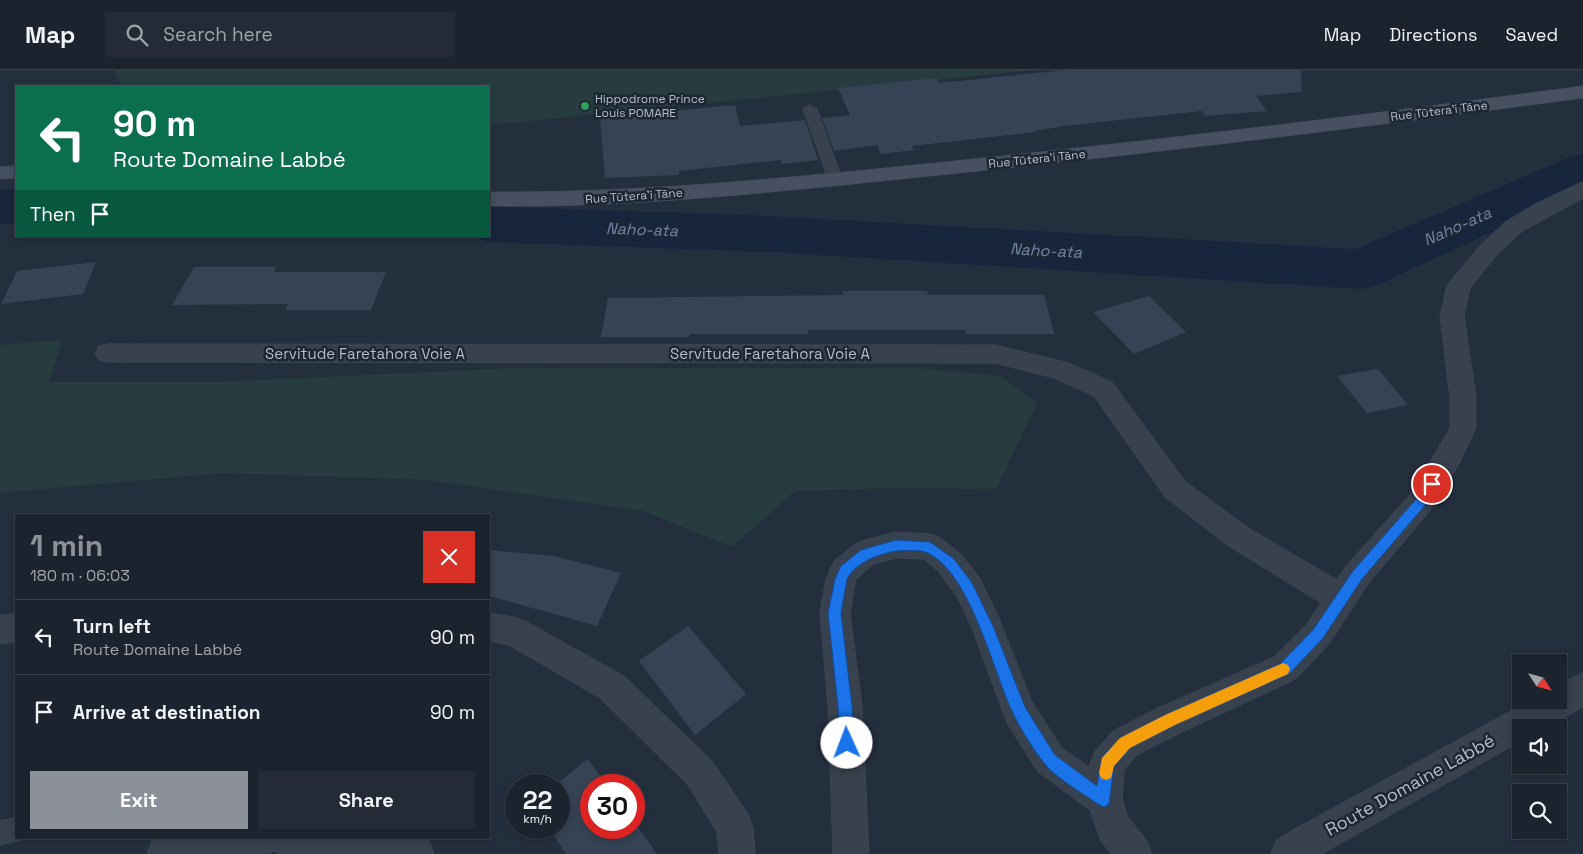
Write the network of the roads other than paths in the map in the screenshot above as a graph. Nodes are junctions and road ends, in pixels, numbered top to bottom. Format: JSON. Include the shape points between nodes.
{"nodes":[{"id":1,"x":1583,"y":92,"type":"edge"},
{"id":2,"x":810,"y":109,"type":"dead end"},
{"id":3,"x":15,"y":172,"type":"edge"},
{"id":4,"x":0,"y":173,"type":"edge"},
{"id":5,"x":835,"y":179,"type":"junction"},
{"id":6,"x":1583,"y":189,"type":"edge"},
{"id":7,"x":490,"y":199,"type":"edge"},
{"id":8,"x":108,"y":353,"type":"dead end"},
{"id":9,"x":1342,"y":599,"type":"junction"},
{"id":10,"x":490,"y":627,"type":"edge"},
{"id":11,"x":15,"y":628,"type":"edge"},
{"id":12,"x":0,"y":630,"type":"edge"},
{"id":13,"x":1583,"y":689,"type":"edge"},
{"id":14,"x":1104,"y":799,"type":"junction"},
{"id":15,"x":15,"y":830,"type":"edge"},
{"id":16,"x":0,"y":832,"type":"edge"},
{"id":17,"x":256,"y":839,"type":"edge"},
{"id":18,"x":294,"y":839,"type":"edge"},
{"id":19,"x":165,"y":854,"type":"edge"},
{"id":20,"x":416,"y":854,"type":"edge"},
{"id":21,"x":736,"y":854,"type":"edge"},
{"id":22,"x":852,"y":854,"type":"edge"},
{"id":23,"x":1134,"y":854,"type":"edge"},
{"id":24,"x":1289,"y":854,"type":"edge"}],
"edges":[{"from":1,"to":5,"type":"street","name":"Rue Tūtera'i Tāne","via":[[1050,158]]},
{"from":2,"to":5,"type":"lane"},
{"from":3,"to":4,"type":"street"},
{"from":5,"to":7,"type":"street","name":"Rue Tūtera'i Tāne","via":[[638,196]]},
{"from":6,"to":9,"type":"street","via":[[1513,227],[1488,250],[1459,286],[1452,316],[1463,398],[1463,428],[1423,499],[1358,575]]},
{"from":8,"to":9,"type":"street","name":"Servitude Faretahora Voie A","via":[[995,354],[1060,370],[1103,389],[1175,489],[1237,536]]},
{"from":9,"to":14,"type":"street","via":[[1318,634],[1285,668],[1125,743],[1107,763]]},
{"from":10,"to":21,"type":"street","via":[[514,631],[612,687],[700,773],[735,827]]},
{"from":11,"to":12,"type":"street"},
{"from":13,"to":24,"type":"street","name":"Route Domaine Labbé"},
{"from":14,"to":22,"type":"street","via":[[1050,760],[1019,712],[987,626],[968,587],[950,563],[930,547],[896,545],[865,553],[845,570],[835,613],[845,706]]},
{"from":14,"to":23,"type":"street","via":[[1114,828]]},
{"from":15,"to":16,"type":"lane"},
{"from":17,"to":19,"type":"street"},
{"from":18,"to":20,"type":"street"}]}
